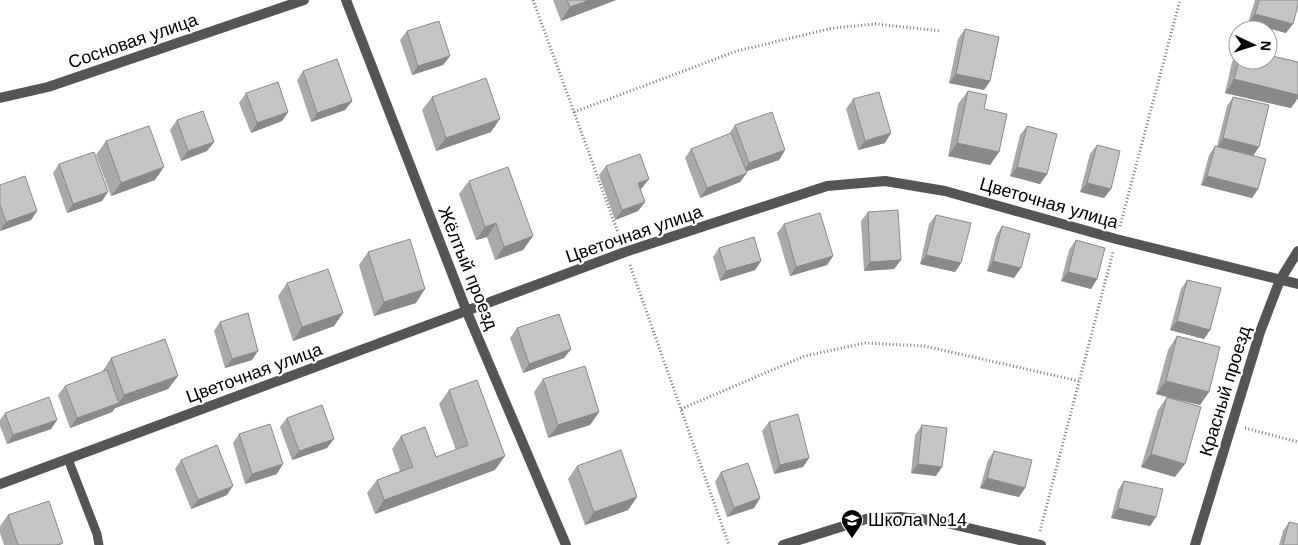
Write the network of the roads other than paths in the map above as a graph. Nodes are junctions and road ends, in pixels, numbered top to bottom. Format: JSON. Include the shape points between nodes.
{"nodes":[{"id":1,"x":304,"y":0,"type":"edge"},
{"id":2,"x":346,"y":0,"type":"edge"},
{"id":3,"x":0,"y":98,"type":"edge"},
{"id":4,"x":1298,"y":251,"type":"edge"},
{"id":5,"x":1280,"y":280,"type":"junction"},
{"id":6,"x":1298,"y":284,"type":"edge"},
{"id":7,"x":468,"y":312,"type":"junction"},
{"id":8,"x":68,"y":459,"type":"junction"},
{"id":9,"x":0,"y":484,"type":"edge"},
{"id":10,"x":1039,"y":544,"type":"edge"},
{"id":11,"x":99,"y":545,"type":"edge"},
{"id":12,"x":566,"y":545,"type":"edge"},
{"id":13,"x":783,"y":545,"type":"edge"},
{"id":14,"x":1195,"y":545,"type":"edge"}],
"edges":[{"from":1,"to":3,"type":"street","name":"Сосновая улица","via":[[48,87]]},
{"from":2,"to":7,"type":"street","name":"Жёлтый проезд"},
{"from":4,"to":5,"type":"street","name":"Красный проезд"},
{"from":5,"to":6,"type":"street","name":"Цветочная улица"},
{"from":5,"to":7,"type":"street","name":"Цветочная улица","via":[[1116,239],[945,190],[885,181],[827,186],[625,252]]},
{"from":5,"to":14,"type":"street","name":"Красный проезд","via":[[1260,332]]},
{"from":7,"to":8,"type":"street","name":"Цветочная улица"},
{"from":7,"to":12,"type":"street","name":"Жёлтый проезд"},
{"from":8,"to":9,"type":"street","name":"Цветочная улица"},
{"from":8,"to":11,"type":"lane"},
{"from":10,"to":13,"type":"street","via":[[938,521],[900,517],[866,519]]}]}
